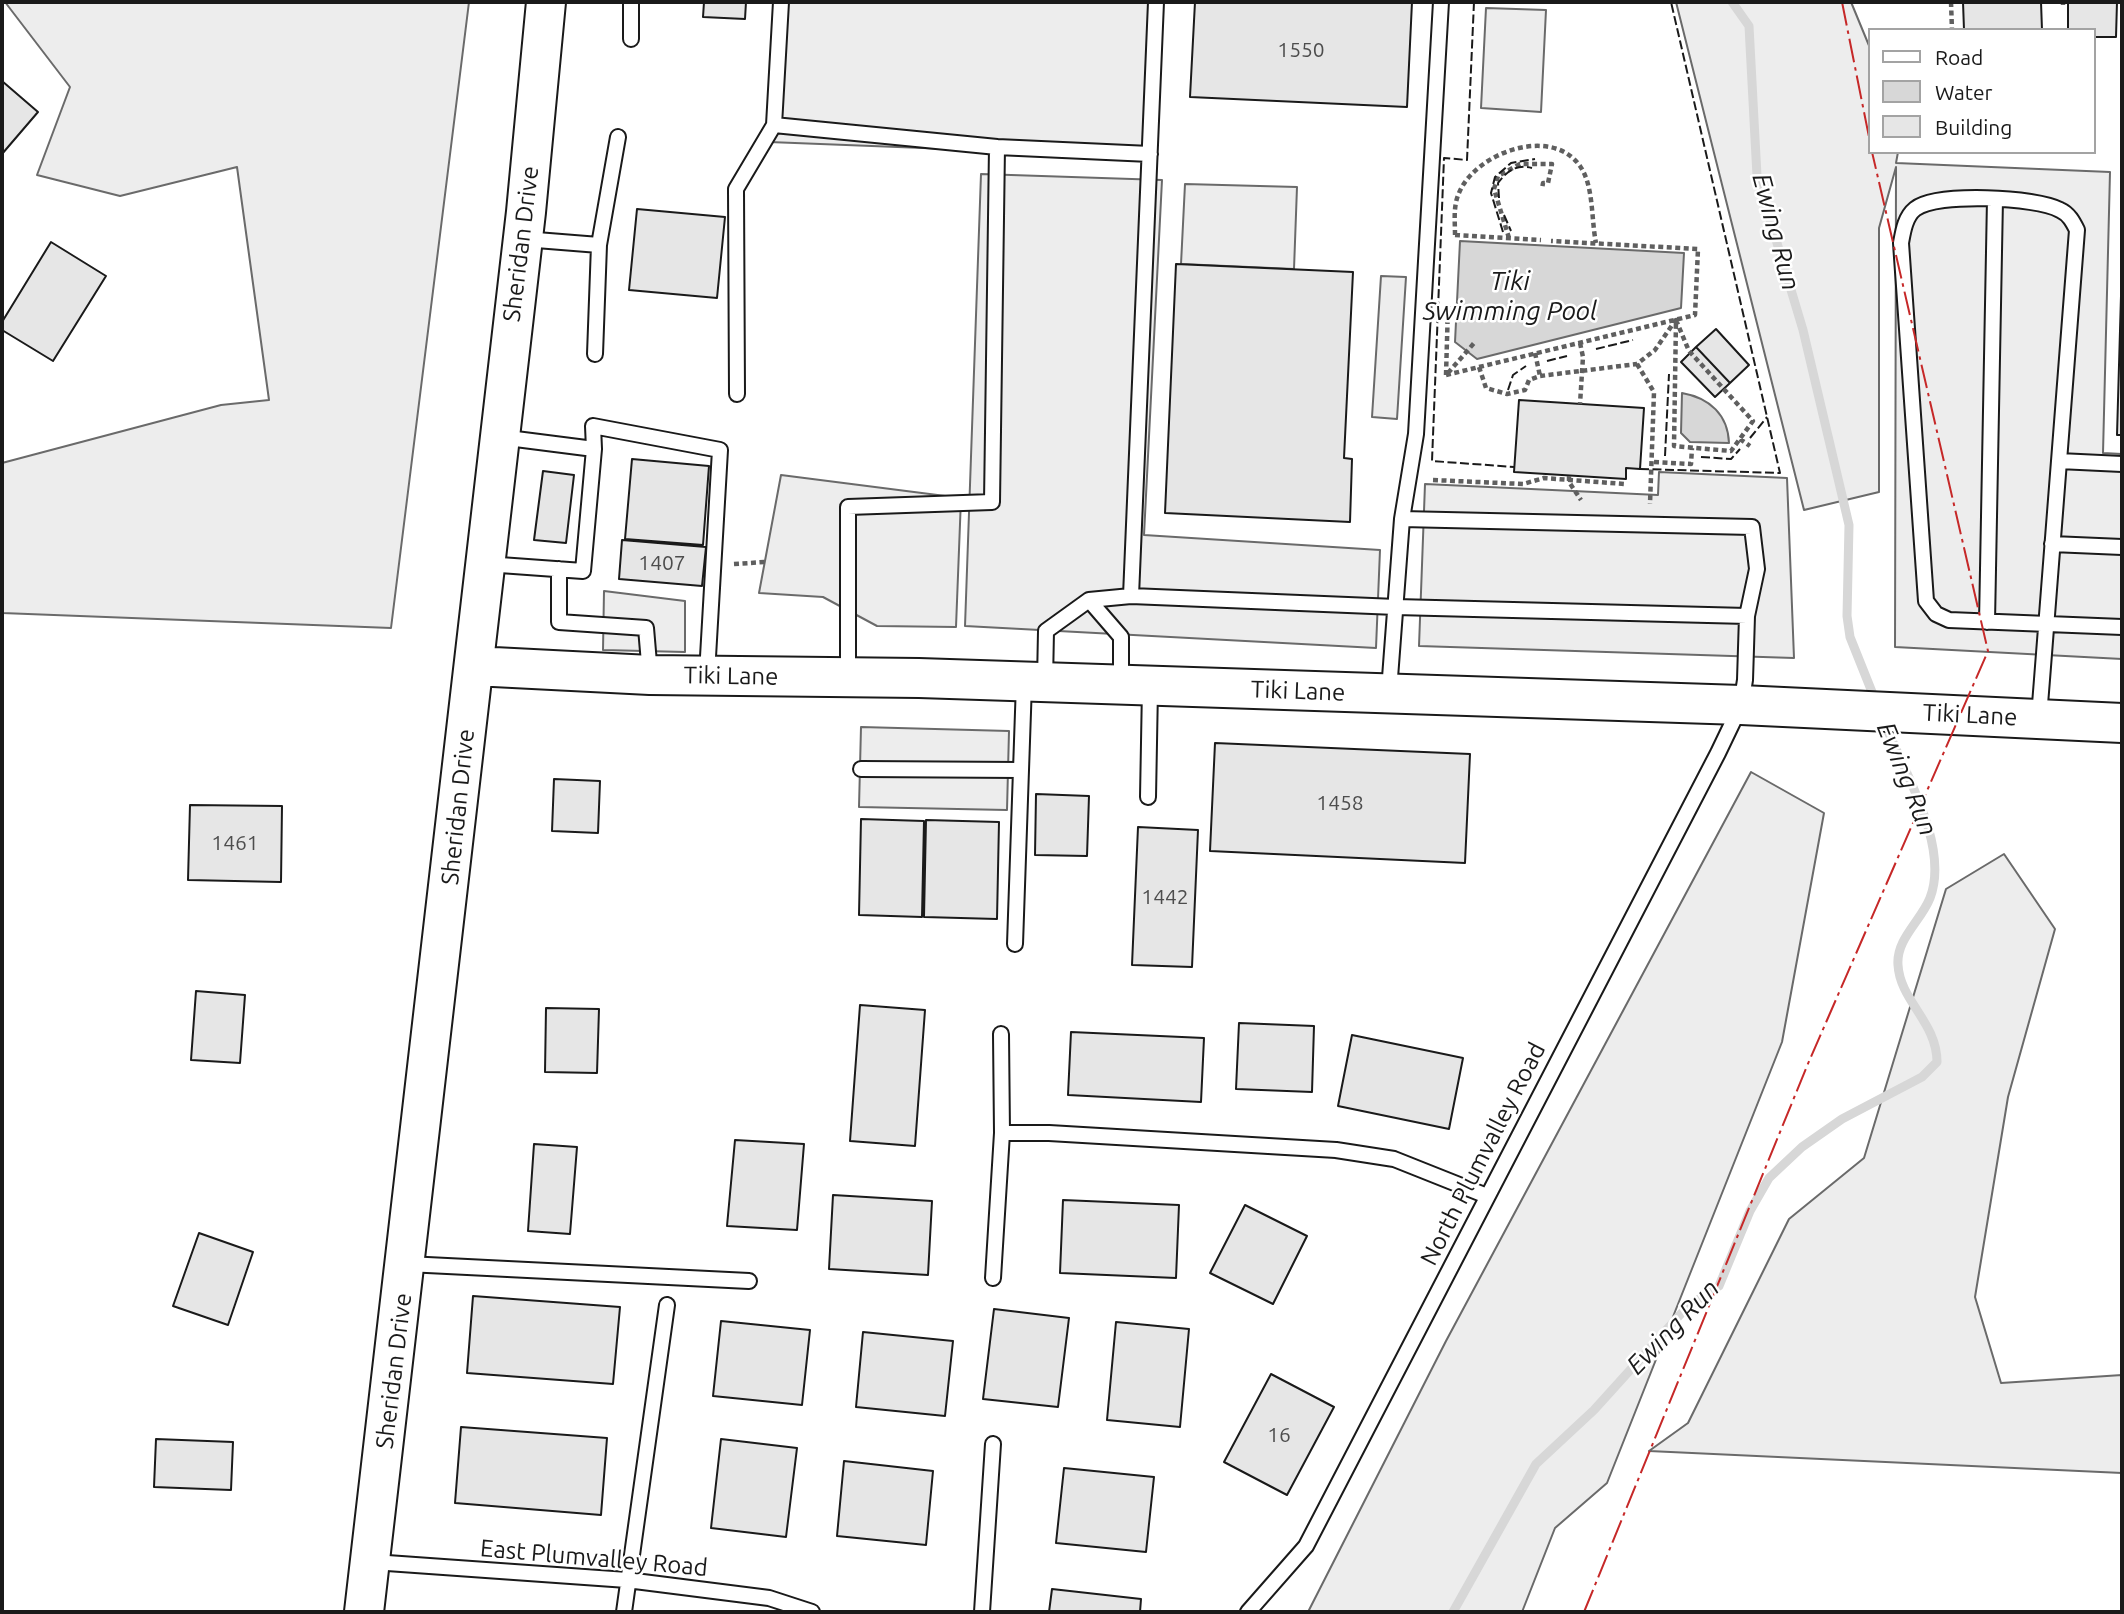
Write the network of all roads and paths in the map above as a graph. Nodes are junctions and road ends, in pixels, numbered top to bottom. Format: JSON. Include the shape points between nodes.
{"nodes":[{"id":1,"x":546,"y":2,"type":"edge"},
{"id":2,"x":631,"y":2,"type":"edge"},
{"id":3,"x":781,"y":2,"type":"edge"},
{"id":4,"x":1156,"y":2,"type":"edge"},
{"id":5,"x":1441,"y":2,"type":"edge"},
{"id":6,"x":1951,"y":2,"type":"edge"},
{"id":7,"x":1952,"y":28,"type":"edge"},
{"id":8,"x":631,"y":40,"type":"dead end"},
{"id":9,"x":774,"y":125,"type":"junction"},
{"id":10,"x":618,"y":137,"type":"dead end"},
{"id":11,"x":997,"y":147,"type":"junction"},
{"id":12,"x":1150,"y":154,"type":"junction"},
{"id":13,"x":1542,"y":189,"type":"dead end"},
{"id":14,"x":1996,"y":199,"type":"junction"},
{"id":15,"x":522,"y":239,"type":"junction"},
{"id":16,"x":1509,"y":239,"type":"junction"},
{"id":17,"x":1541,"y":240,"type":"dead end"},
{"id":18,"x":1551,"y":242,"type":"dead end"},
{"id":19,"x":1596,"y":243,"type":"junction"},
{"id":20,"x":599,"y":245,"type":"junction"},
{"id":21,"x":1448,"y":305,"type":"dead end"},
{"id":22,"x":1676,"y":320,"type":"junction"},
{"id":23,"x":1475,"y":342,"type":"dead end"},
{"id":24,"x":1580,"y":343,"type":"junction"},
{"id":25,"x":1535,"y":353,"type":"junction"},
{"id":26,"x":595,"y":354,"type":"dead end"},
{"id":27,"x":1637,"y":364,"type":"junction"},
{"id":28,"x":1479,"y":367,"type":"junction"},
{"id":29,"x":1581,"y":372,"type":"junction"},
{"id":30,"x":1446,"y":375,"type":"junction"},
{"id":31,"x":1541,"y":376,"type":"junction"},
{"id":32,"x":737,"y":394,"type":"dead end"},
{"id":33,"x":1580,"y":404,"type":"dead end"},
{"id":34,"x":498,"y":437,"type":"junction"},
{"id":35,"x":1740,"y":438,"type":"junction"},
{"id":36,"x":1750,"y":446,"type":"dead end"},
{"id":37,"x":1692,"y":447,"type":"junction"},
{"id":38,"x":594,"y":449,"type":"junction"},
{"id":39,"x":2059,"y":461,"type":"junction"},
{"id":40,"x":1654,"y":462,"type":"junction"},
{"id":41,"x":2122,"y":464,"type":"edge"},
{"id":42,"x":1433,"y":480,"type":"dead end"},
{"id":43,"x":1625,"y":484,"type":"dead end"},
{"id":44,"x":1402,"y":519,"type":"junction"},
{"id":45,"x":1648,"y":526,"type":"junction"},
{"id":46,"x":2052,"y":544,"type":"junction"},
{"id":47,"x":2122,"y":547,"type":"edge"},
{"id":48,"x":765,"y":562,"type":"dead end"},
{"id":49,"x":484,"y":564,"type":"junction"},
{"id":50,"x":713,"y":564,"type":"junction"},
{"id":51,"x":559,"y":569,"type":"junction"},
{"id":52,"x":1130,"y":596,"type":"junction"},
{"id":53,"x":1089,"y":600,"type":"junction"},
{"id":54,"x":1396,"y":607,"type":"junction"},
{"id":55,"x":1747,"y":616,"type":"junction"},
{"id":56,"x":1987,"y":622,"type":"junction"},
{"id":57,"x":2046,"y":624,"type":"junction"},
{"id":58,"x":2122,"y":627,"type":"edge"},
{"id":59,"x":474,"y":666,"type":"junction"},
{"id":60,"x":650,"y":675,"type":"junction"},
{"id":61,"x":707,"y":676,"type":"junction"},
{"id":62,"x":848,"y":677,"type":"junction"},
{"id":63,"x":1034,"y":682,"type":"junction"},
{"id":64,"x":1136,"y":686,"type":"junction"},
{"id":65,"x":1389,"y":694,"type":"junction"},
{"id":66,"x":1741,"y":705,"type":"junction"},
{"id":67,"x":2039,"y":719,"type":"junction"},
{"id":68,"x":2122,"y":723,"type":"edge"},
{"id":69,"x":861,"y":769,"type":"dead end"},
{"id":70,"x":1020,"y":770,"type":"junction"},
{"id":71,"x":1149,"y":797,"type":"dead end"},
{"id":72,"x":1016,"y":944,"type":"dead end"},
{"id":73,"x":1001,"y":1034,"type":"dead end"},
{"id":74,"x":1002,"y":1133,"type":"junction"},
{"id":75,"x":1487,"y":1196,"type":"junction"},
{"id":76,"x":406,"y":1264,"type":"junction"},
{"id":77,"x":993,"y":1278,"type":"dead end"},
{"id":78,"x":750,"y":1281,"type":"dead end"},
{"id":79,"x":667,"y":1305,"type":"dead end"},
{"id":80,"x":993,"y":1444,"type":"dead end"},
{"id":81,"x":370,"y":1562,"type":"junction"},
{"id":82,"x":627,"y":1580,"type":"junction"},
{"id":83,"x":365,"y":1612,"type":"edge"},
{"id":84,"x":624,"y":1612,"type":"edge"},
{"id":85,"x":811,"y":1612,"type":"edge"},
{"id":86,"x":982,"y":1612,"type":"edge"},
{"id":87,"x":1248,"y":1612,"type":"edge"}],
"edges":[{"from":1,"to":15,"type":"street","name":"Sheridan Drive"},
{"from":2,"to":8,"type":"lane"},
{"from":3,"to":9,"type":"lane"},
{"from":4,"to":12,"type":"lane"},
{"from":5,"to":44,"type":"lane","via":[[1416,434]]},
{"from":6,"to":7,"type":"path"},
{"from":9,"to":11,"type":"lane"},
{"from":9,"to":32,"type":"lane","via":[[736,189]]},
{"from":10,"to":20,"type":"lane"},
{"from":11,"to":12,"type":"lane"},
{"from":11,"to":62,"type":"lane","via":[[992,502],[848,508]]},
{"from":12,"to":52,"type":"lane"},
{"from":13,"to":16,"type":"path","via":[[1552,164],[1520,164],[1499,176],[1494,189]]},
{"from":14,"to":39,"type":"lane","via":[[2062,210],[2077,230]]},
{"from":14,"to":56,"type":"lane"},
{"from":14,"to":56,"type":"lane","via":[[1918,206],[1910,214],[1901,243],[1926,601],[1936,614],[1949,620]]},
{"from":15,"to":20,"type":"lane"},
{"from":15,"to":34,"type":"street","name":"Sheridan Drive"},
{"from":16,"to":17,"type":"path"},
{"from":16,"to":19,"type":"path","via":[[1453,235],[1455,209],[1467,179],[1509,150],[1530,144],[1568,153],[1580,165],[1590,185]]},
{"from":18,"to":19,"type":"path"},
{"from":19,"to":22,"type":"path","via":[[1698,248],[1695,315]]},
{"from":20,"to":26,"type":"lane"},
{"from":21,"to":30,"type":"path"},
{"from":22,"to":24,"type":"path"},
{"from":22,"to":27,"type":"path","via":[[1655,350]]},
{"from":22,"to":35,"type":"path","via":[[1689,351],[1753,421]]},
{"from":22,"to":37,"type":"path","via":[[1674,446]]},
{"from":23,"to":30,"type":"path"},
{"from":24,"to":25,"type":"path"},
{"from":24,"to":29,"type":"path"},
{"from":25,"to":28,"type":"path"},
{"from":25,"to":31,"type":"path"},
{"from":27,"to":29,"type":"path"},
{"from":27,"to":40,"type":"path","via":[[1654,392]]},
{"from":28,"to":30,"type":"path"},
{"from":28,"to":31,"type":"path","via":[[1486,388],[1507,394],[1525,390],[1529,380]]},
{"from":29,"to":31,"type":"path"},
{"from":29,"to":33,"type":"path"},
{"from":34,"to":38,"type":"lane"},
{"from":34,"to":49,"type":"street","name":"Sheridan Drive"},
{"from":35,"to":36,"type":"path"},
{"from":35,"to":37,"type":"path","via":[[1731,451]]},
{"from":37,"to":40,"type":"path","via":[[1691,464]]},
{"from":38,"to":50,"type":"lane","via":[[593,426],[719,450]]},
{"from":38,"to":51,"type":"lane","via":[[583,571]]},
{"from":39,"to":41,"type":"lane"},
{"from":39,"to":46,"type":"lane"},
{"from":40,"to":45,"type":"path"},
{"from":42,"to":43,"type":"path","via":[[1522,484],[1544,478]]},
{"from":44,"to":45,"type":"lane"},
{"from":44,"to":54,"type":"lane"},
{"from":45,"to":55,"type":"lane","via":[[1752,527],[1758,569]]},
{"from":46,"to":47,"type":"lane"},
{"from":46,"to":57,"type":"lane"},
{"from":48,"to":50,"type":"path"},
{"from":49,"to":51,"type":"lane"},
{"from":49,"to":59,"type":"street","name":"Sheridan Drive"},
{"from":50,"to":61,"type":"lane"},
{"from":51,"to":60,"type":"lane","via":[[558,622],[646,628]]},
{"from":52,"to":53,"type":"lane"},
{"from":52,"to":54,"type":"lane"},
{"from":53,"to":63,"type":"lane","via":[[1046,631]]},
{"from":53,"to":64,"type":"lane","via":[[1121,637]]},
{"from":54,"to":55,"type":"lane"},
{"from":54,"to":65,"type":"lane"},
{"from":55,"to":66,"type":"lane"},
{"from":56,"to":57,"type":"lane"},
{"from":57,"to":58,"type":"lane"},
{"from":57,"to":67,"type":"lane"},
{"from":59,"to":60,"type":"street","name":"Tiki Lane"},
{"from":59,"to":76,"type":"street","name":"Sheridan Drive"},
{"from":60,"to":61,"type":"street","name":"Tiki Lane"},
{"from":61,"to":62,"type":"street","name":"Tiki Lane"},
{"from":62,"to":63,"type":"street","name":"Tiki Lane"},
{"from":63,"to":64,"type":"street","name":"Tiki Lane"},
{"from":63,"to":70,"type":"lane"},
{"from":64,"to":65,"type":"street","name":"Tiki Lane"},
{"from":64,"to":71,"type":"lane"},
{"from":65,"to":66,"type":"street","name":"Tiki Lane"},
{"from":66,"to":67,"type":"street","name":"Tiki Lane"},
{"from":66,"to":75,"type":"lane","name":"North Plumvalley Road"},
{"from":67,"to":68,"type":"street","name":"Tiki Lane"},
{"from":69,"to":70,"type":"lane"},
{"from":70,"to":72,"type":"lane"},
{"from":73,"to":74,"type":"lane"},
{"from":74,"to":75,"type":"lane","via":[[1336,1150],[1394,1159]]},
{"from":74,"to":77,"type":"lane"},
{"from":75,"to":87,"type":"lane","name":"North Plumvalley Road","via":[[1306,1546]]},
{"from":76,"to":78,"type":"lane"},
{"from":76,"to":81,"type":"street","name":"Sheridan Drive"},
{"from":79,"to":82,"type":"lane"},
{"from":80,"to":86,"type":"lane"},
{"from":81,"to":82,"type":"lane","name":"East Plumvalley Road"},
{"from":81,"to":83,"type":"street","name":"Sheridan Drive"},
{"from":82,"to":84,"type":"lane"},
{"from":82,"to":85,"type":"lane","name":"East Plumvalley Road","via":[[769,1598]]}]}
